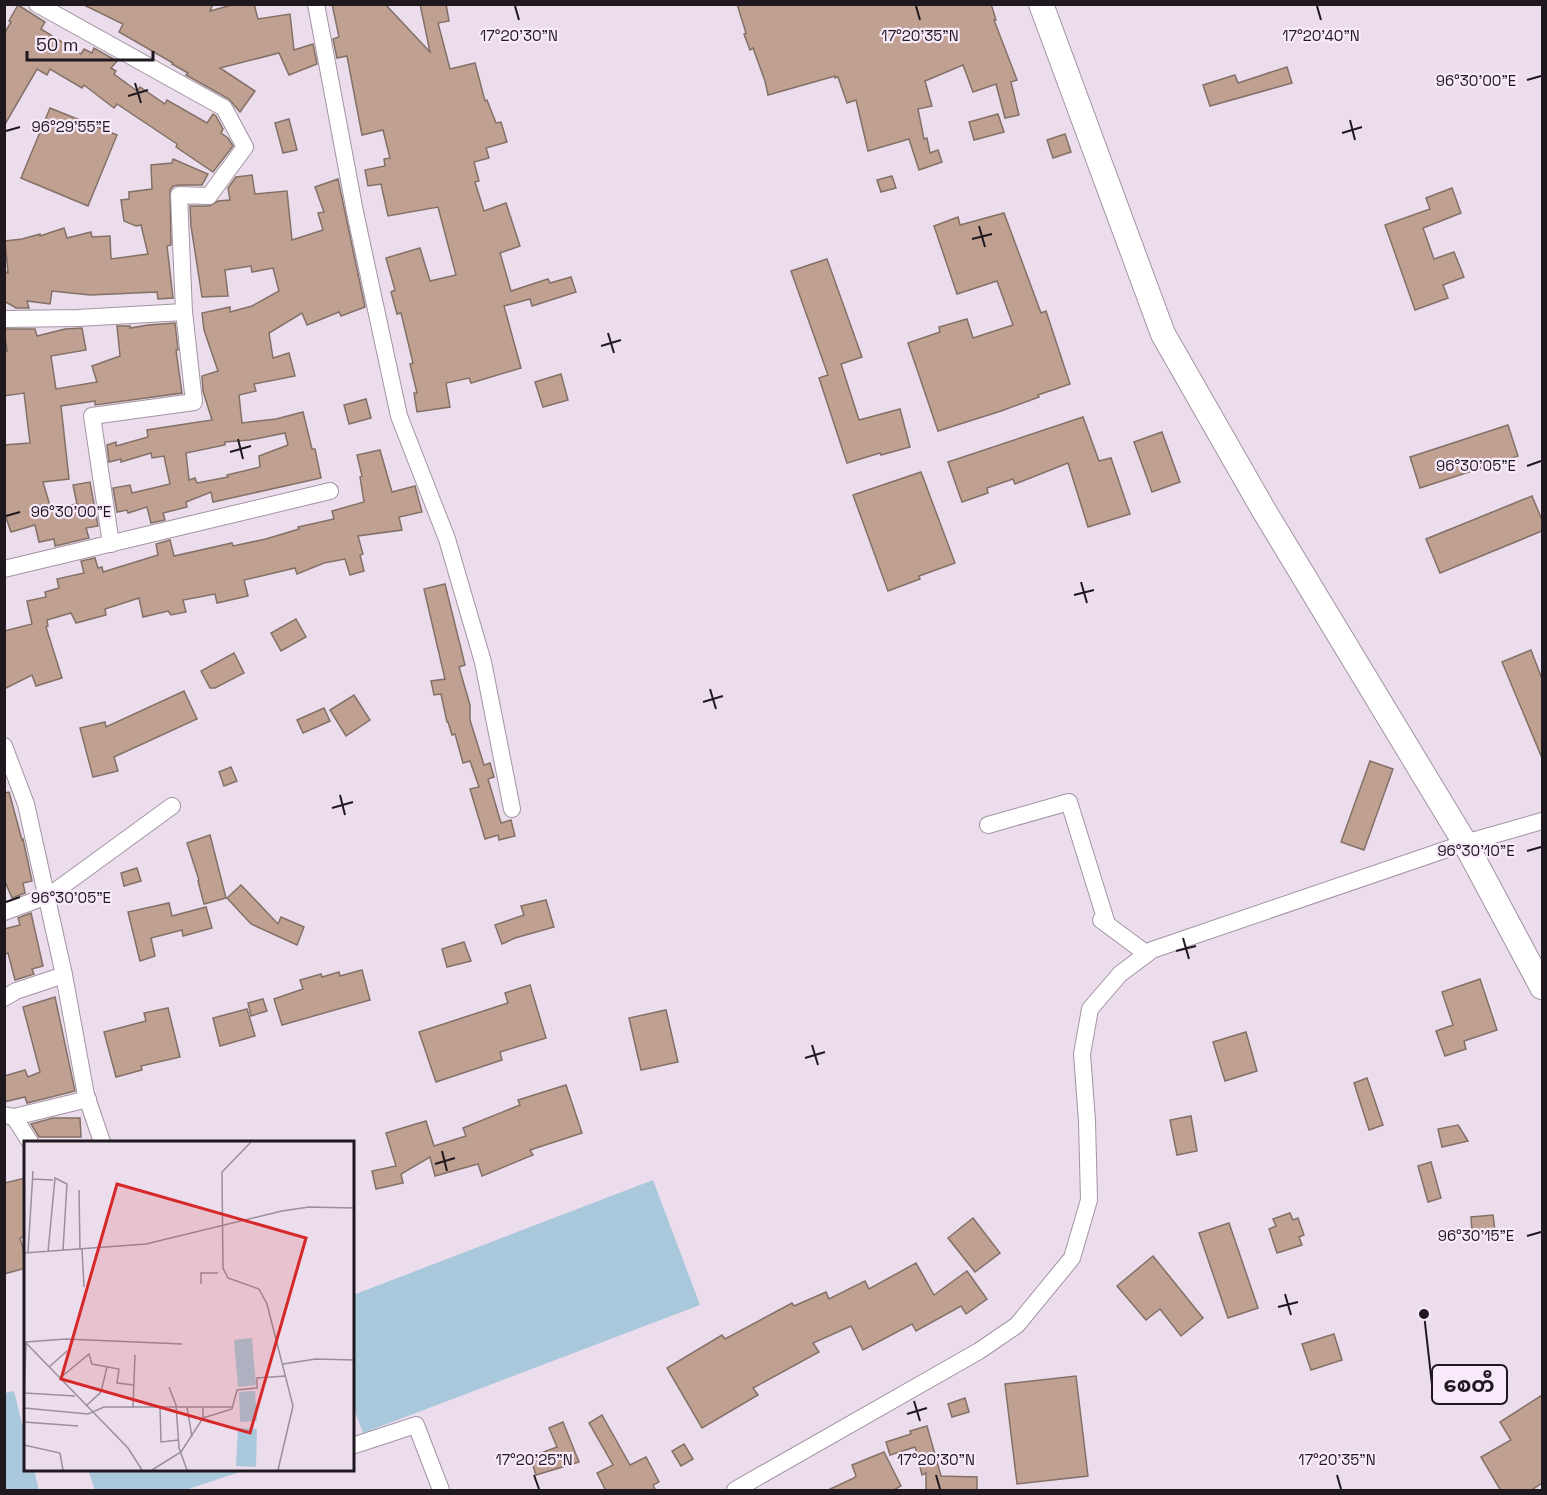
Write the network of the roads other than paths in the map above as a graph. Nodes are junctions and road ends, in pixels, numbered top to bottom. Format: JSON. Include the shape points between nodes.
{"nodes":[{"id":1,"x":37,"y":4,"type":"edge"},
{"id":2,"x":316,"y":4,"type":"edge"},
{"id":3,"x":1041,"y":4,"type":"edge"},
{"id":4,"x":184,"y":312,"type":"junction"},
{"id":5,"x":4,"y":318,"type":"edge"},
{"id":6,"x":330,"y":491,"type":"dead end"},
{"id":7,"x":111,"y":544,"type":"junction"},
{"id":8,"x":4,"y":569,"type":"edge"},
{"id":9,"x":4,"y":746,"type":"edge"},
{"id":10,"x":11,"y":782,"type":"edge"},
{"id":11,"x":172,"y":806,"type":"dead end"},
{"id":12,"x":512,"y":809,"type":"dead end"},
{"id":13,"x":1542,"y":821,"type":"edge"},
{"id":14,"x":988,"y":825,"type":"dead end"},
{"id":15,"x":1465,"y":843,"type":"junction"},
{"id":16,"x":47,"y":897,"type":"junction"},
{"id":17,"x":4,"y":912,"type":"edge"},
{"id":18,"x":1147,"y":954,"type":"junction"},
{"id":19,"x":64,"y":975,"type":"junction"},
{"id":20,"x":1542,"y":987,"type":"edge"},
{"id":21,"x":4,"y":998,"type":"edge"},
{"id":22,"x":88,"y":1099,"type":"junction"},
{"id":23,"x":9,"y":1116,"type":"edge"},
{"id":24,"x":28,"y":1141,"type":"edge"},
{"id":25,"x":101,"y":1141,"type":"edge"},
{"id":26,"x":354,"y":1445,"type":"edge"},
{"id":27,"x":441,"y":1491,"type":"edge"},
{"id":28,"x":735,"y":1491,"type":"edge"}],
"edges":[{"from":1,"to":4,"type":"street","via":[[224,108],[245,147],[209,196],[179,195]]},
{"from":2,"to":12,"type":"street","via":[[399,416],[447,539],[483,662]]},
{"from":3,"to":15,"type":"street","via":[[1162,334]]},
{"from":4,"to":5,"type":"street"},
{"from":4,"to":7,"type":"street","via":[[194,402],[92,416]]},
{"from":6,"to":7,"type":"street"},
{"from":7,"to":8,"type":"street"},
{"from":9,"to":10,"type":"street"},
{"from":10,"to":16,"type":"street","via":[[26,804]]},
{"from":11,"to":16,"type":"street"},
{"from":13,"to":15,"type":"street"},
{"from":14,"to":18,"type":"street","via":[[1069,802],[1104,922]]},
{"from":15,"to":18,"type":"street"},
{"from":15,"to":20,"type":"street"},
{"from":16,"to":17,"type":"street"},
{"from":16,"to":19,"type":"street"},
{"from":18,"to":28,"type":"street","via":[[1120,974],[1090,1009],[1082,1054],[1089,1200],[1072,1258],[1017,1325],[979,1351]]},
{"from":19,"to":21,"type":"street"},
{"from":19,"to":22,"type":"street"},
{"from":22,"to":23,"type":"street"},
{"from":22,"to":25,"type":"street"},
{"from":23,"to":24,"type":"street"},
{"from":26,"to":27,"type":"street","via":[[416,1425]]}]}
